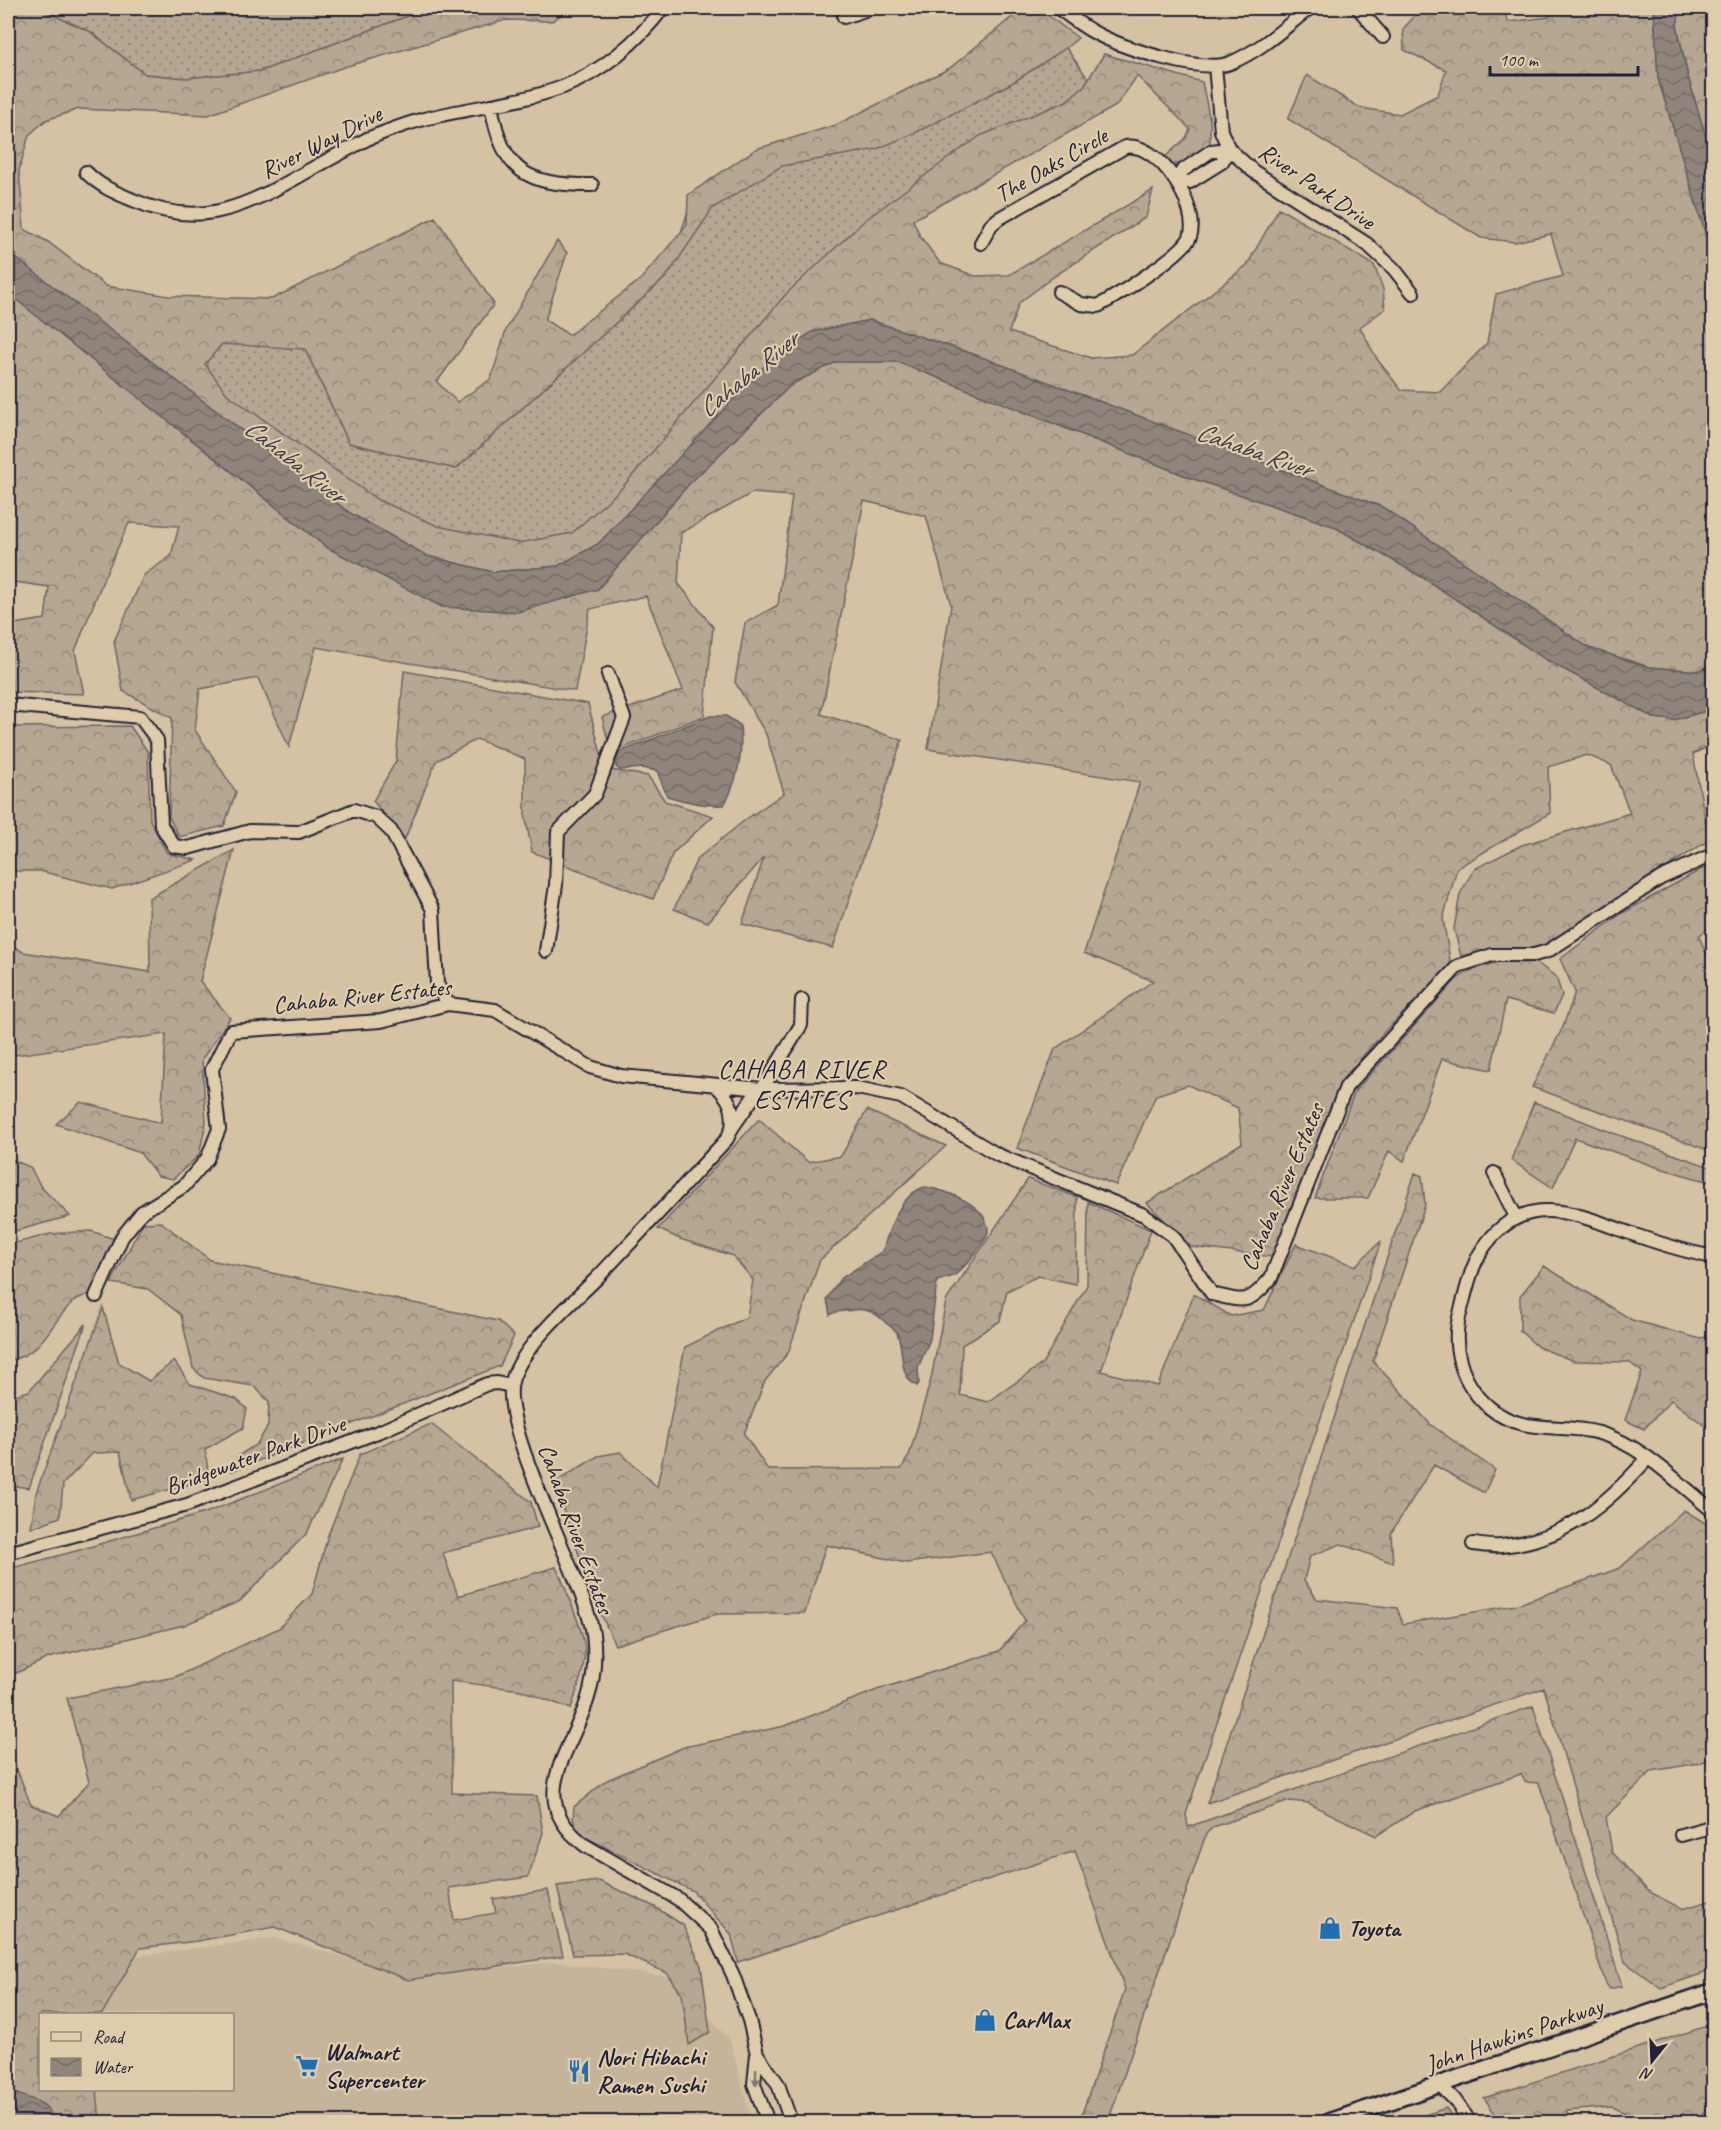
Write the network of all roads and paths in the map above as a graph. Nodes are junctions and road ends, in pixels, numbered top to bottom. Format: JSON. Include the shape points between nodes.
{"nodes":[{"id":1,"x":663,"y":8,"type":"edge"},
{"id":2,"x":871,"y":8,"type":"edge"},
{"id":3,"x":1058,"y":8,"type":"edge"},
{"id":4,"x":1310,"y":8,"type":"edge"},
{"id":5,"x":1358,"y":8,"type":"edge"},
{"id":6,"x":844,"y":17,"type":"dead end"},
{"id":7,"x":1383,"y":37,"type":"dead end"},
{"id":8,"x":1215,"y":66,"type":"junction"},
{"id":9,"x":491,"y":105,"type":"junction"},
{"id":10,"x":1229,"y":149,"type":"junction"},
{"id":11,"x":86,"y":172,"type":"dead end"},
{"id":12,"x":1176,"y":181,"type":"junction"},
{"id":13,"x":592,"y":185,"type":"dead end"},
{"id":14,"x":981,"y":243,"type":"dead end"},
{"id":15,"x":1059,"y":292,"type":"dead end"},
{"id":16,"x":1413,"y":293,"type":"dead end"},
{"id":17,"x":608,"y":674,"type":"dead end"},
{"id":18,"x":8,"y":705,"type":"edge"},
{"id":19,"x":1713,"y":854,"type":"edge"},
{"id":20,"x":546,"y":951,"type":"dead end"},
{"id":21,"x":801,"y":1000,"type":"dead end"},
{"id":22,"x":448,"y":1004,"type":"junction"},
{"id":23,"x":715,"y":1085,"type":"junction"},
{"id":24,"x":760,"y":1089,"type":"junction"},
{"id":25,"x":732,"y":1128,"type":"junction"},
{"id":26,"x":1494,"y":1173,"type":"dead end"},
{"id":27,"x":1516,"y":1217,"type":"junction"},
{"id":28,"x":1713,"y":1257,"type":"edge"},
{"id":29,"x":96,"y":1296,"type":"dead end"},
{"id":30,"x":511,"y":1386,"type":"junction"},
{"id":31,"x":1648,"y":1458,"type":"junction"},
{"id":32,"x":1713,"y":1512,"type":"edge"},
{"id":33,"x":1473,"y":1544,"type":"dead end"},
{"id":34,"x":8,"y":1553,"type":"edge"},
{"id":35,"x":1713,"y":1826,"type":"edge"},
{"id":36,"x":1681,"y":1835,"type":"dead end"},
{"id":37,"x":1713,"y":1991,"type":"edge"},
{"id":38,"x":757,"y":2054,"type":"junction"},
{"id":39,"x":1440,"y":2085,"type":"junction"},
{"id":40,"x":1713,"y":2117,"type":"edge"},
{"id":41,"x":768,"y":2122,"type":"edge"},
{"id":42,"x":791,"y":2122,"type":"edge"},
{"id":43,"x":1329,"y":2122,"type":"edge"},
{"id":44,"x":1470,"y":2122,"type":"edge"},
{"id":45,"x":1709,"y":2122,"type":"edge"}],
"edges":[{"from":1,"to":9,"type":"street","name":"River Way Drive","via":[[617,55],[584,76],[542,94]]},
{"from":2,"to":6,"type":"street"},
{"from":3,"to":8,"type":"street","via":[[1109,39],[1188,64]]},
{"from":4,"to":8,"type":"street","via":[[1243,57]]},
{"from":5,"to":7,"type":"street"},
{"from":8,"to":10,"type":"street","name":"River Park Drive","via":[[1221,131]]},
{"from":9,"to":11,"type":"street","name":"River Way Drive","via":[[386,131],[253,200],[222,211],[190,214],[157,210],[115,193]]},
{"from":9,"to":13,"type":"street","via":[[500,143],[513,164],[548,183]]},
{"from":10,"to":12,"type":"street","via":[[1211,151],[1182,171]]},
{"from":10,"to":16,"type":"street","name":"River Park Drive","via":[[1253,171],[1367,244]]},
{"from":12,"to":14,"type":"street","name":"The Oaks Circle","via":[[1148,152],[1125,147],[998,219]]},
{"from":12,"to":15,"type":"street","name":"The Oaks Circle","via":[[1192,221],[1189,239],[1183,247],[1098,306],[1081,304]]},
{"from":17,"to":20,"type":"street","via":[[624,718],[595,794],[558,832],[556,885]]},
{"from":18,"to":22,"type":"street","via":[[140,717],[157,740],[161,825],[174,846],[188,848],[250,831],[299,832],[354,810],[376,816],[391,831],[433,910],[437,984]]},
{"from":19,"to":24,"type":"street","name":"Cahaba River Estates","via":[[1660,878],[1548,951],[1492,955],[1458,966],[1346,1087],[1271,1278],[1255,1296],[1240,1301],[1212,1294],[1173,1236],[1144,1215],[998,1155],[901,1098],[857,1088]]},
{"from":21,"to":24,"type":"street","via":[[801,1024]]},
{"from":22,"to":23,"type":"street","name":"Cahaba River Estates","via":[[495,1010],[590,1067],[621,1076]]},
{"from":22,"to":29,"type":"street","name":"Cahaba River Estates","via":[[381,1020],[231,1031],[212,1069],[219,1129],[207,1159],[184,1186],[142,1212],[122,1237]]},
{"from":23,"to":24,"type":"street","name":"Cahaba River Estates"},
{"from":23,"to":25,"type":"street","via":[[731,1104]]},
{"from":24,"to":25,"type":"street"},
{"from":25,"to":30,"type":"street","via":[[719,1148],[535,1342],[513,1376]]},
{"from":26,"to":27,"type":"street"},
{"from":27,"to":28,"type":"street","via":[[1557,1210],[1577,1214],[1680,1251]]},
{"from":27,"to":31,"type":"street","via":[[1486,1243],[1464,1296],[1457,1344],[1469,1384],[1490,1408],[1514,1422],[1599,1433]]},
{"from":30,"to":34,"type":"street","name":"Bridgewater Park Drive","via":[[487,1384],[383,1430],[187,1505]]},
{"from":30,"to":38,"type":"street","name":"Cahaba River Estates","via":[[518,1435],[574,1575],[593,1641],[594,1664],[587,1701],[557,1776],[554,1800],[558,1817],[572,1836],[678,1899],[711,1929],[733,1975]]},
{"from":31,"to":32,"type":"street"},
{"from":31,"to":33,"type":"street","via":[[1603,1504],[1556,1532],[1500,1546]]},
{"from":35,"to":36,"type":"street"},
{"from":37,"to":39,"type":"main road","name":"John Hawkins Parkway"},
{"from":38,"to":41,"type":"street","name":"Cahaba River Estates","one_way":true,"via":[[754,2084]]},
{"from":38,"to":42,"type":"street","name":"Cahaba River Estates","via":[[777,2084]]},
{"from":39,"to":43,"type":"main road","name":"John Hawkins Parkway"},
{"from":39,"to":44,"type":"street"},
{"from":40,"to":45,"type":"street"}]}
